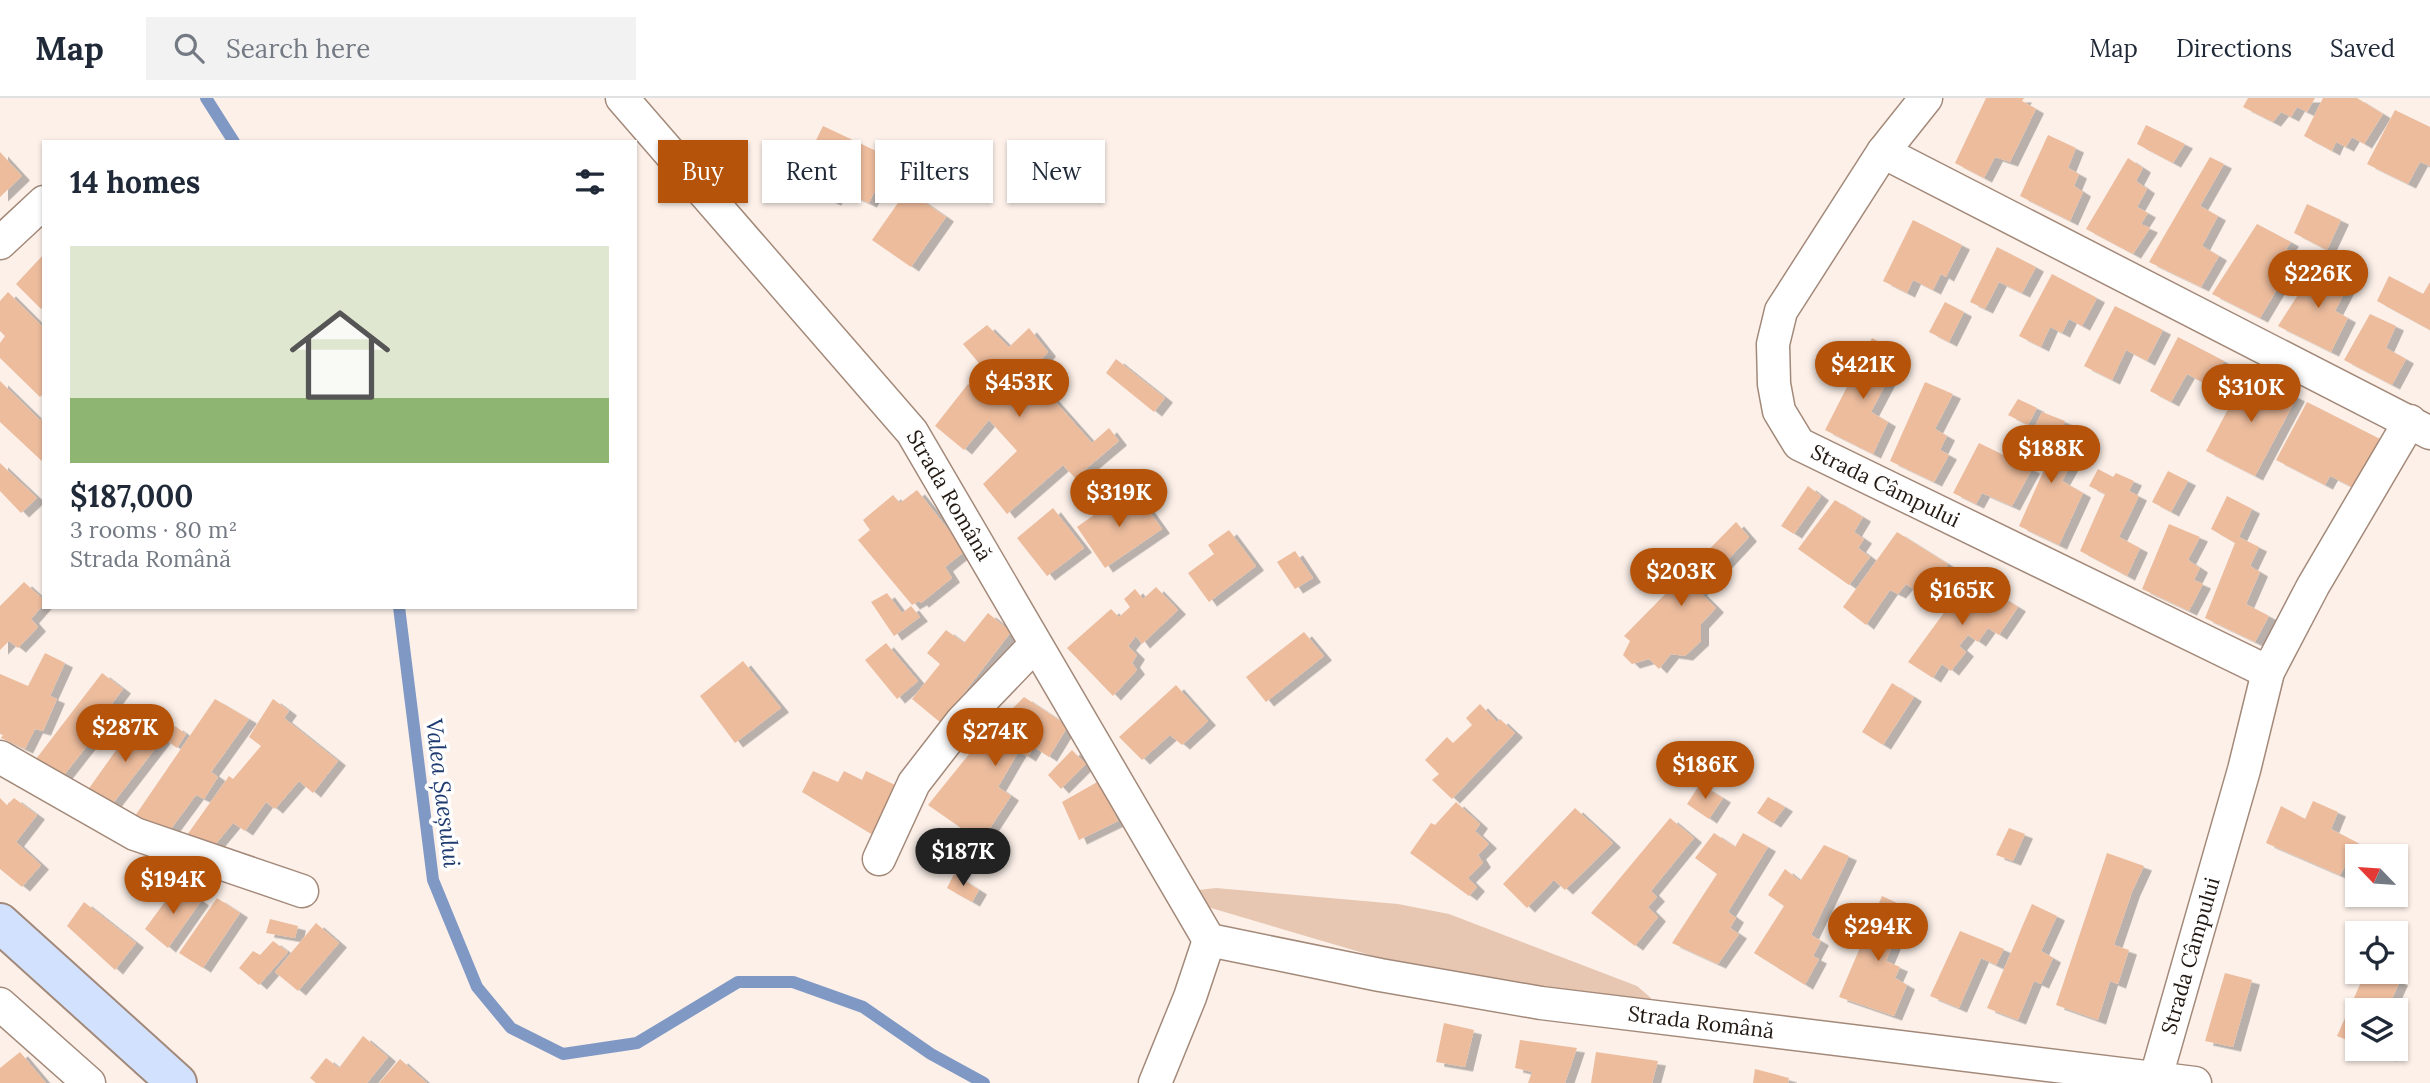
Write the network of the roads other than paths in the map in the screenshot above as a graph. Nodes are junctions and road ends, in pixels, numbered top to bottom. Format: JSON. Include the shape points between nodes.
{"nodes":[{"id":1,"x":622,"y":98,"type":"edge"},
{"id":2,"x":1926,"y":98,"type":"edge"},
{"id":3,"x":1883,"y":152,"type":"junction"},
{"id":4,"x":42,"y":204,"type":"edge"},
{"id":5,"x":0,"y":243,"type":"edge"},
{"id":6,"x":2420,"y":427,"type":"edge"},
{"id":7,"x":1035,"y":645,"type":"junction"},
{"id":8,"x":2268,"y":672,"type":"junction"},
{"id":9,"x":0,"y":757,"type":"edge"},
{"id":10,"x":879,"y":859,"type":"dead end"},
{"id":11,"x":302,"y":891,"type":"dead end"},
{"id":12,"x":0,"y":923,"type":"edge"},
{"id":13,"x":1209,"y":940,"type":"junction"},
{"id":14,"x":0,"y":1004,"type":"edge"},
{"id":15,"x":2156,"y":1077,"type":"junction"},
{"id":16,"x":89,"y":1083,"type":"edge"},
{"id":17,"x":177,"y":1083,"type":"edge"},
{"id":18,"x":1155,"y":1083,"type":"edge"},
{"id":19,"x":2195,"y":1083,"type":"edge"}],
"edges":[{"from":1,"to":7,"type":"street","name":"Strada Română","via":[[912,432]]},
{"from":2,"to":3,"type":"street","name":"Strada Câmpului"},
{"from":3,"to":6,"type":"street","name":"Strada Câmpului"},
{"from":3,"to":8,"type":"street","name":"Strada Câmpului","via":[[1781,311],[1773,344],[1774,383],[1779,411],[1799,444]]},
{"from":4,"to":5,"type":"street"},
{"from":6,"to":8,"type":"street","name":"Strada Câmpului","via":[[2313,586]]},
{"from":7,"to":10,"type":"street","via":[[962,720],[914,783]]},
{"from":7,"to":13,"type":"street","name":"Strada Română"},
{"from":8,"to":15,"type":"street","name":"Strada Câmpului"},
{"from":9,"to":11,"type":"street","via":[[135,834]]},
{"from":12,"to":17,"type":"main road"},
{"from":13,"to":15,"type":"street","name":"Strada Română","via":[[1541,1003]]},
{"from":13,"to":18,"type":"street"},
{"from":14,"to":16,"type":"street"},
{"from":15,"to":19,"type":"street","name":"Strada Română"}]}
